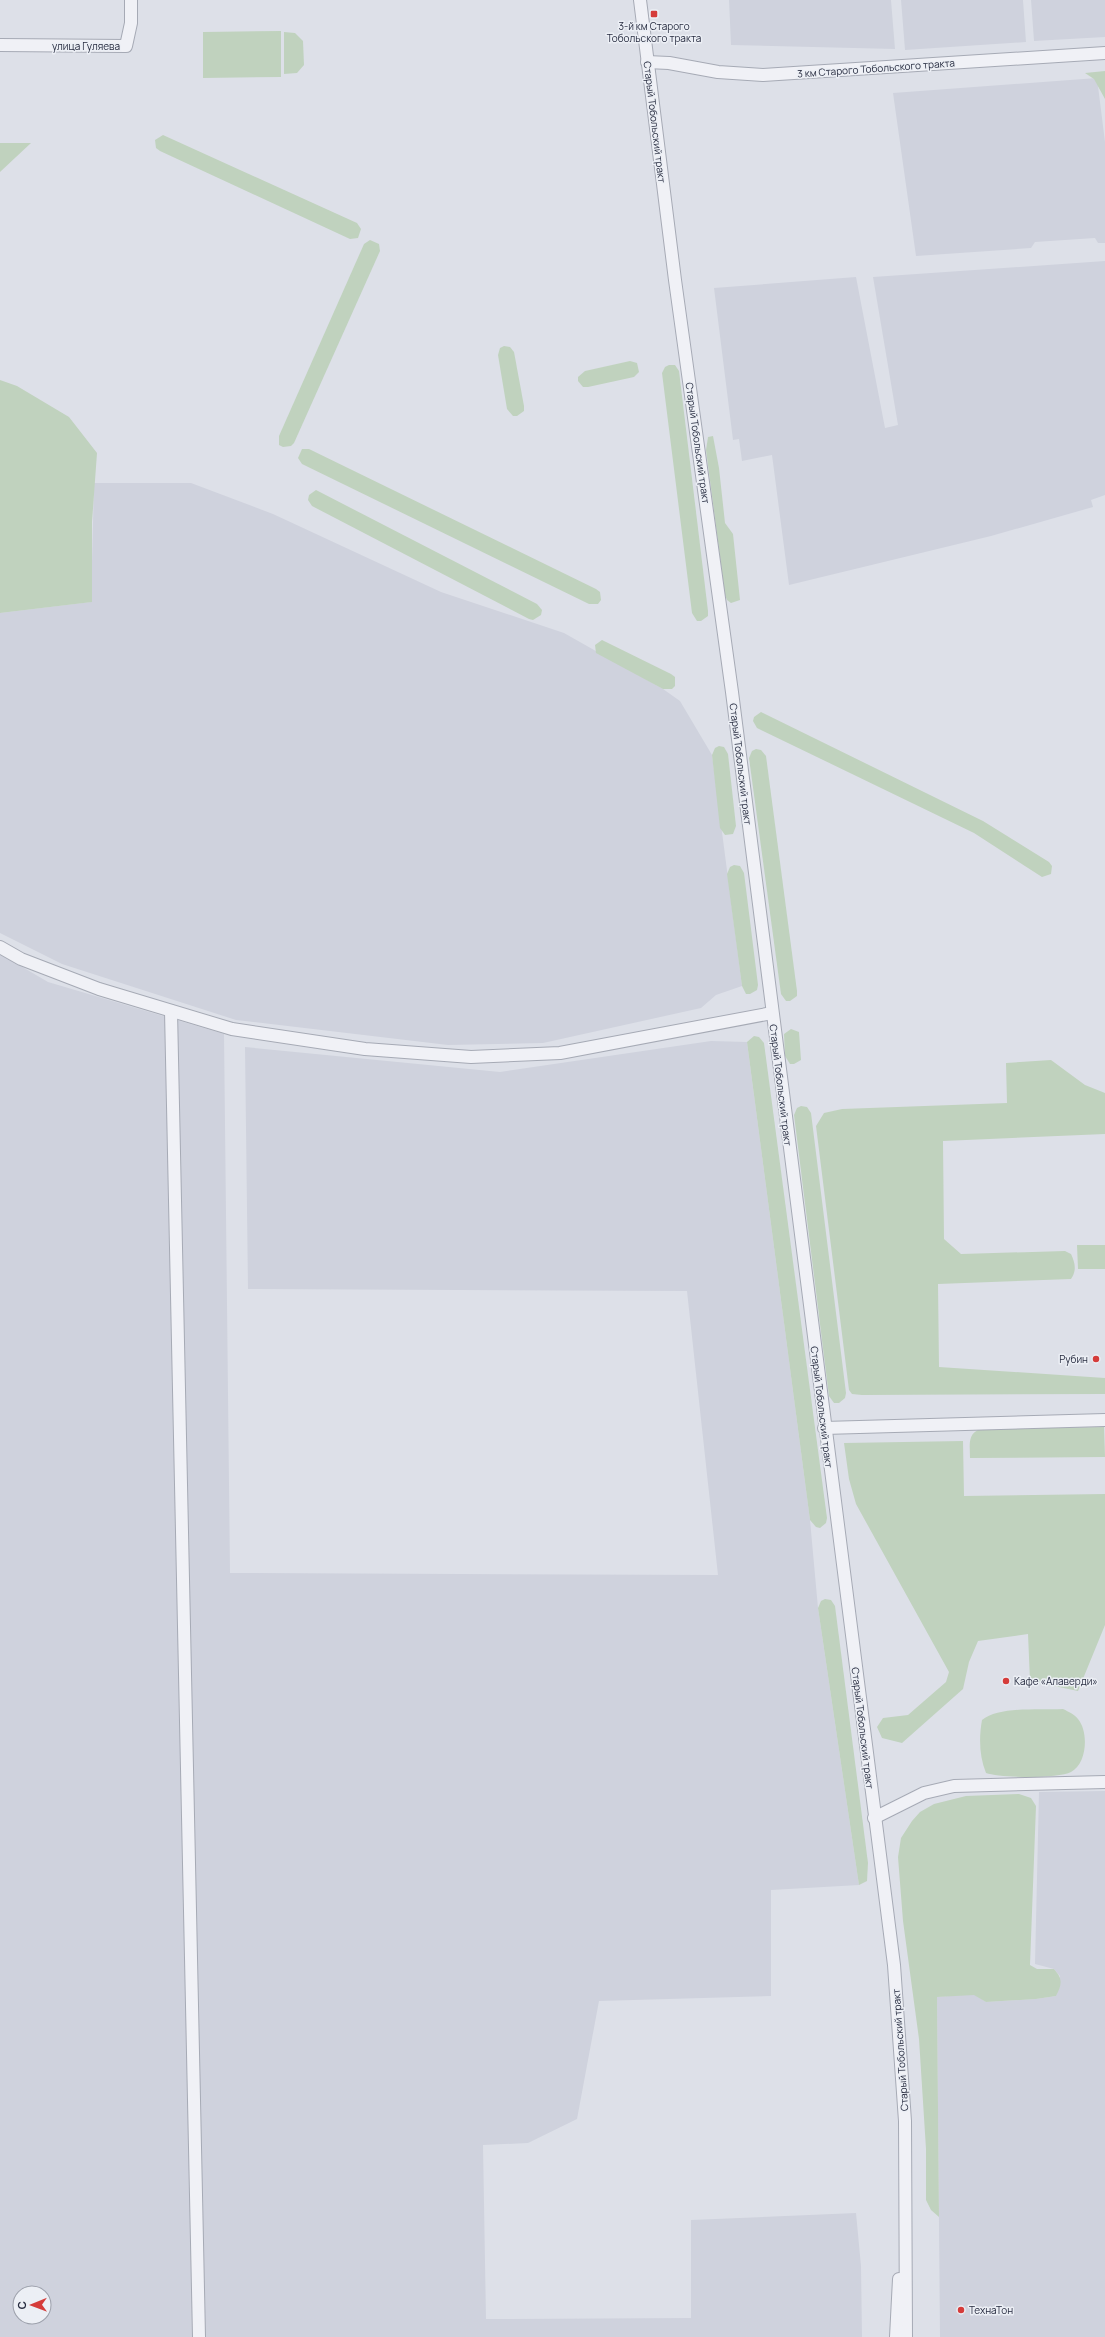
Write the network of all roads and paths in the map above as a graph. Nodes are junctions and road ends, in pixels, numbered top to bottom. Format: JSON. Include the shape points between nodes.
{"nodes":[{"id":1,"x":131,"y":0,"type":"edge"},
{"id":2,"x":640,"y":0,"type":"edge"},
{"id":3,"x":0,"y":45,"type":"edge"},
{"id":4,"x":1105,"y":53,"type":"edge"},
{"id":5,"x":647,"y":62,"type":"junction"},
{"id":6,"x":0,"y":947,"type":"edge"},
{"id":7,"x":171,"y":1011,"type":"junction"},
{"id":8,"x":772,"y":1013,"type":"junction"},
{"id":9,"x":1105,"y":1420,"type":"edge"},
{"id":10,"x":824,"y":1428,"type":"junction"},
{"id":11,"x":1105,"y":1782,"type":"edge"},
{"id":12,"x":874,"y":1818,"type":"junction"},
{"id":13,"x":906,"y":2172,"type":"junction"},
{"id":14,"x":899,"y":2289,"type":"junction"},
{"id":15,"x":199,"y":2337,"type":"edge"},
{"id":16,"x":892,"y":2337,"type":"edge"},
{"id":17,"x":896,"y":2337,"type":"edge"},
{"id":18,"x":906,"y":2337,"type":"edge"}],
"edges":[{"from":1,"to":3,"type":"street","name":"улица Гуляева","via":[[131,23],[126,46]]},
{"from":2,"to":5,"type":"street","name":"Старый Тобольский тракт"},
{"from":4,"to":5,"type":"street","name":"3 км Старого Тобольского тракта","via":[[763,75],[718,72],[669,63]]},
{"from":5,"to":8,"type":"street","name":"Старый Тобольский тракт","via":[[729,670]]},
{"from":6,"to":7,"type":"street","via":[[21,959],[99,989]]},
{"from":7,"to":8,"type":"street","via":[[232,1029],[365,1048],[471,1057],[560,1053]]},
{"from":7,"to":15,"type":"street"},
{"from":8,"to":10,"type":"street","name":"Старый Тобольский тракт"},
{"from":9,"to":10,"type":"street"},
{"from":10,"to":12,"type":"street","name":"Старый Тобольский тракт"},
{"from":11,"to":12,"type":"street","via":[[954,1786],[924,1793]]},
{"from":12,"to":13,"type":"street","name":"Старый Тобольский тракт","via":[[900,2031]]},
{"from":13,"to":14,"type":"street"},
{"from":13,"to":18,"type":"street"},
{"from":14,"to":16,"type":"street"},
{"from":14,"to":17,"type":"street"}]}
